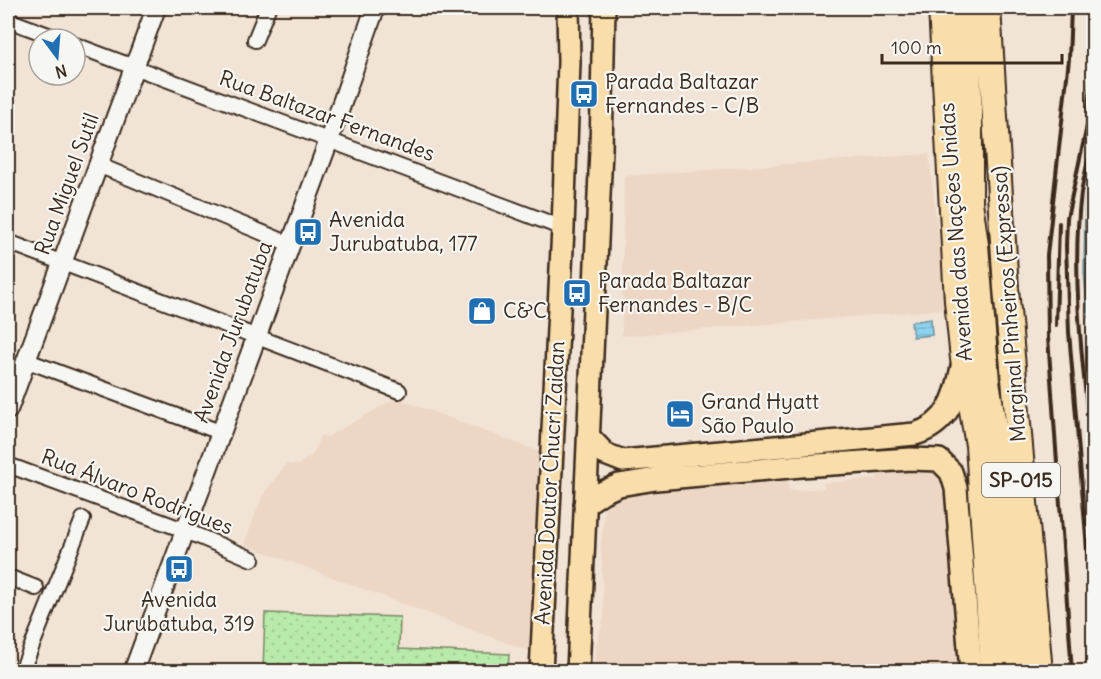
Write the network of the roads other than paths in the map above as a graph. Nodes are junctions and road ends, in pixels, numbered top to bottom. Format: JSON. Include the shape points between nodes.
{"nodes":[{"id":1,"x":156,"y":8,"type":"edge"},
{"id":2,"x":268,"y":8,"type":"edge"},
{"id":3,"x":375,"y":8,"type":"edge"},
{"id":4,"x":568,"y":8,"type":"edge"},
{"id":5,"x":604,"y":8,"type":"edge"},
{"id":6,"x":620,"y":8,"type":"edge"},
{"id":7,"x":941,"y":8,"type":"edge"},
{"id":8,"x":965,"y":8,"type":"edge"},
{"id":9,"x":988,"y":8,"type":"edge"},
{"id":10,"x":8,"y":20,"type":"edge"},
{"id":11,"x":27,"y":27,"type":"edge"},
{"id":12,"x":604,"y":32,"type":"junction"},
{"id":13,"x":255,"y":40,"type":"dead end"},
{"id":14,"x":87,"y":49,"type":"edge"},
{"id":15,"x":134,"y":67,"type":"junction"},
{"id":16,"x":997,"y":125,"type":"junction"},
{"id":17,"x":329,"y":140,"type":"junction"},
{"id":18,"x":98,"y":165,"type":"junction"},
{"id":19,"x":970,"y":202,"type":"junction"},
{"id":20,"x":563,"y":228,"type":"junction"},
{"id":21,"x":8,"y":242,"type":"edge"},
{"id":22,"x":290,"y":244,"type":"junction"},
{"id":23,"x":62,"y":262,"type":"junction"},
{"id":24,"x":256,"y":336,"type":"junction"},
{"id":25,"x":963,"y":359,"type":"junction"},
{"id":26,"x":26,"y":360,"type":"junction"},
{"id":27,"x":399,"y":391,"type":"dead end"},
{"id":28,"x":8,"y":410,"type":"edge"},
{"id":29,"x":932,"y":428,"type":"junction"},
{"id":30,"x":220,"y":432,"type":"junction"},
{"id":31,"x":588,"y":436,"type":"junction"},
{"id":32,"x":978,"y":445,"type":"junction"},
{"id":33,"x":618,"y":460,"type":"junction"},
{"id":34,"x":939,"y":460,"type":"junction"},
{"id":35,"x":1000,"y":464,"type":"junction"},
{"id":36,"x":8,"y":465,"type":"edge"},
{"id":37,"x":619,"y":485,"type":"junction"},
{"id":38,"x":585,"y":504,"type":"junction"},
{"id":39,"x":83,"y":519,"type":"dead end"},
{"id":40,"x":184,"y":530,"type":"junction"},
{"id":41,"x":252,"y":560,"type":"dead end"},
{"id":42,"x":8,"y":577,"type":"edge"},
{"id":43,"x":36,"y":588,"type":"dead end"},
{"id":44,"x":24,"y":672,"type":"edge"},
{"id":45,"x":133,"y":672,"type":"edge"},
{"id":46,"x":541,"y":672,"type":"edge"},
{"id":47,"x":578,"y":672,"type":"edge"},
{"id":48,"x":971,"y":672,"type":"edge"},
{"id":49,"x":993,"y":672,"type":"edge"},
{"id":50,"x":1016,"y":672,"type":"edge"},
{"id":51,"x":1040,"y":672,"type":"edge"}],
"edges":[{"from":1,"to":15,"type":"street","name":"Rua Miguel Sutil"},
{"from":2,"to":13,"type":"street"},
{"from":3,"to":17,"type":"street","name":"Avenida Jurubatuba"},
{"from":4,"to":20,"type":"main road","name":"Avenida Doutor Chucri Zaidan"},
{"from":5,"to":12,"type":"main road","name":"Avenida Doutor Chucri Zaidan"},
{"from":6,"to":12,"type":"main road"},
{"from":7,"to":25,"type":"highway","name":"Avenida das Nações Unidas"},
{"from":8,"to":19,"type":"highway"},
{"from":9,"to":16,"type":"highway","name":"Marginal Pinheiros (Expressa)","number":"SP-015"},
{"from":10,"to":11,"type":"street"},
{"from":12,"to":31,"type":"main road","name":"Avenida Doutor Chucri Zaidan"},
{"from":14,"to":15,"type":"street","name":"Rua Baltazar Fernandes"},
{"from":15,"to":17,"type":"street","name":"Rua Baltazar Fernandes"},
{"from":15,"to":18,"type":"street","name":"Rua Miguel Sutil"},
{"from":16,"to":35,"type":"highway","via":[[988,181],[986,237]]},
{"from":16,"to":51,"type":"highway","name":"Marginal Pinheiros (Expressa)","number":"SP-015","via":[[1006,288]]},
{"from":17,"to":20,"type":"street","name":"Rua Baltazar Fernandes"},
{"from":17,"to":22,"type":"street","name":"Avenida Jurubatuba"},
{"from":18,"to":22,"type":"street"},
{"from":18,"to":23,"type":"street","name":"Rua Miguel Sutil"},
{"from":19,"to":32,"type":"highway"},
{"from":19,"to":35,"type":"highway","via":[[987,381]]},
{"from":20,"to":46,"type":"main road","name":"Avenida Doutor Chucri Zaidan"},
{"from":21,"to":23,"type":"street"},
{"from":22,"to":24,"type":"street","name":"Avenida Jurubatuba"},
{"from":23,"to":24,"type":"street"},
{"from":23,"to":26,"type":"street","name":"Rua Miguel Sutil"},
{"from":24,"to":27,"type":"street"},
{"from":24,"to":30,"type":"street","name":"Avenida Jurubatuba"},
{"from":25,"to":29,"type":"main road","via":[[952,405]]},
{"from":25,"to":32,"type":"highway","name":"Avenida das Nações Unidas"},
{"from":26,"to":28,"type":"street","name":"Rua Miguel Sutil"},
{"from":26,"to":30,"type":"street"},
{"from":29,"to":33,"type":"main road","via":[[915,434],[840,442]]},
{"from":29,"to":34,"type":"main road","via":[[943,441]]},
{"from":30,"to":40,"type":"street","name":"Avenida Jurubatuba"},
{"from":31,"to":33,"type":"main road","via":[[605,454]]},
{"from":31,"to":38,"type":"main road","name":"Avenida Doutor Chucri Zaidan"},
{"from":32,"to":49,"type":"highway","name":"Avenida das Nações Unidas"},
{"from":33,"to":37,"type":"main road","via":[[613,470]]},
{"from":34,"to":37,"type":"main road","via":[[780,467]]},
{"from":34,"to":48,"type":"main road","via":[[951,472],[956,488]]},
{"from":35,"to":50,"type":"highway"},
{"from":36,"to":40,"type":"street","name":"Rua Álvaro Rodrigues"},
{"from":37,"to":38,"type":"main road"},
{"from":38,"to":47,"type":"main road","name":"Avenida Doutor Chucri Zaidan"},
{"from":39,"to":44,"type":"street"},
{"from":40,"to":41,"type":"street","name":"Rua Álvaro Rodrigues"},
{"from":40,"to":45,"type":"street","name":"Avenida Jurubatuba"},
{"from":42,"to":43,"type":"street"}]}
